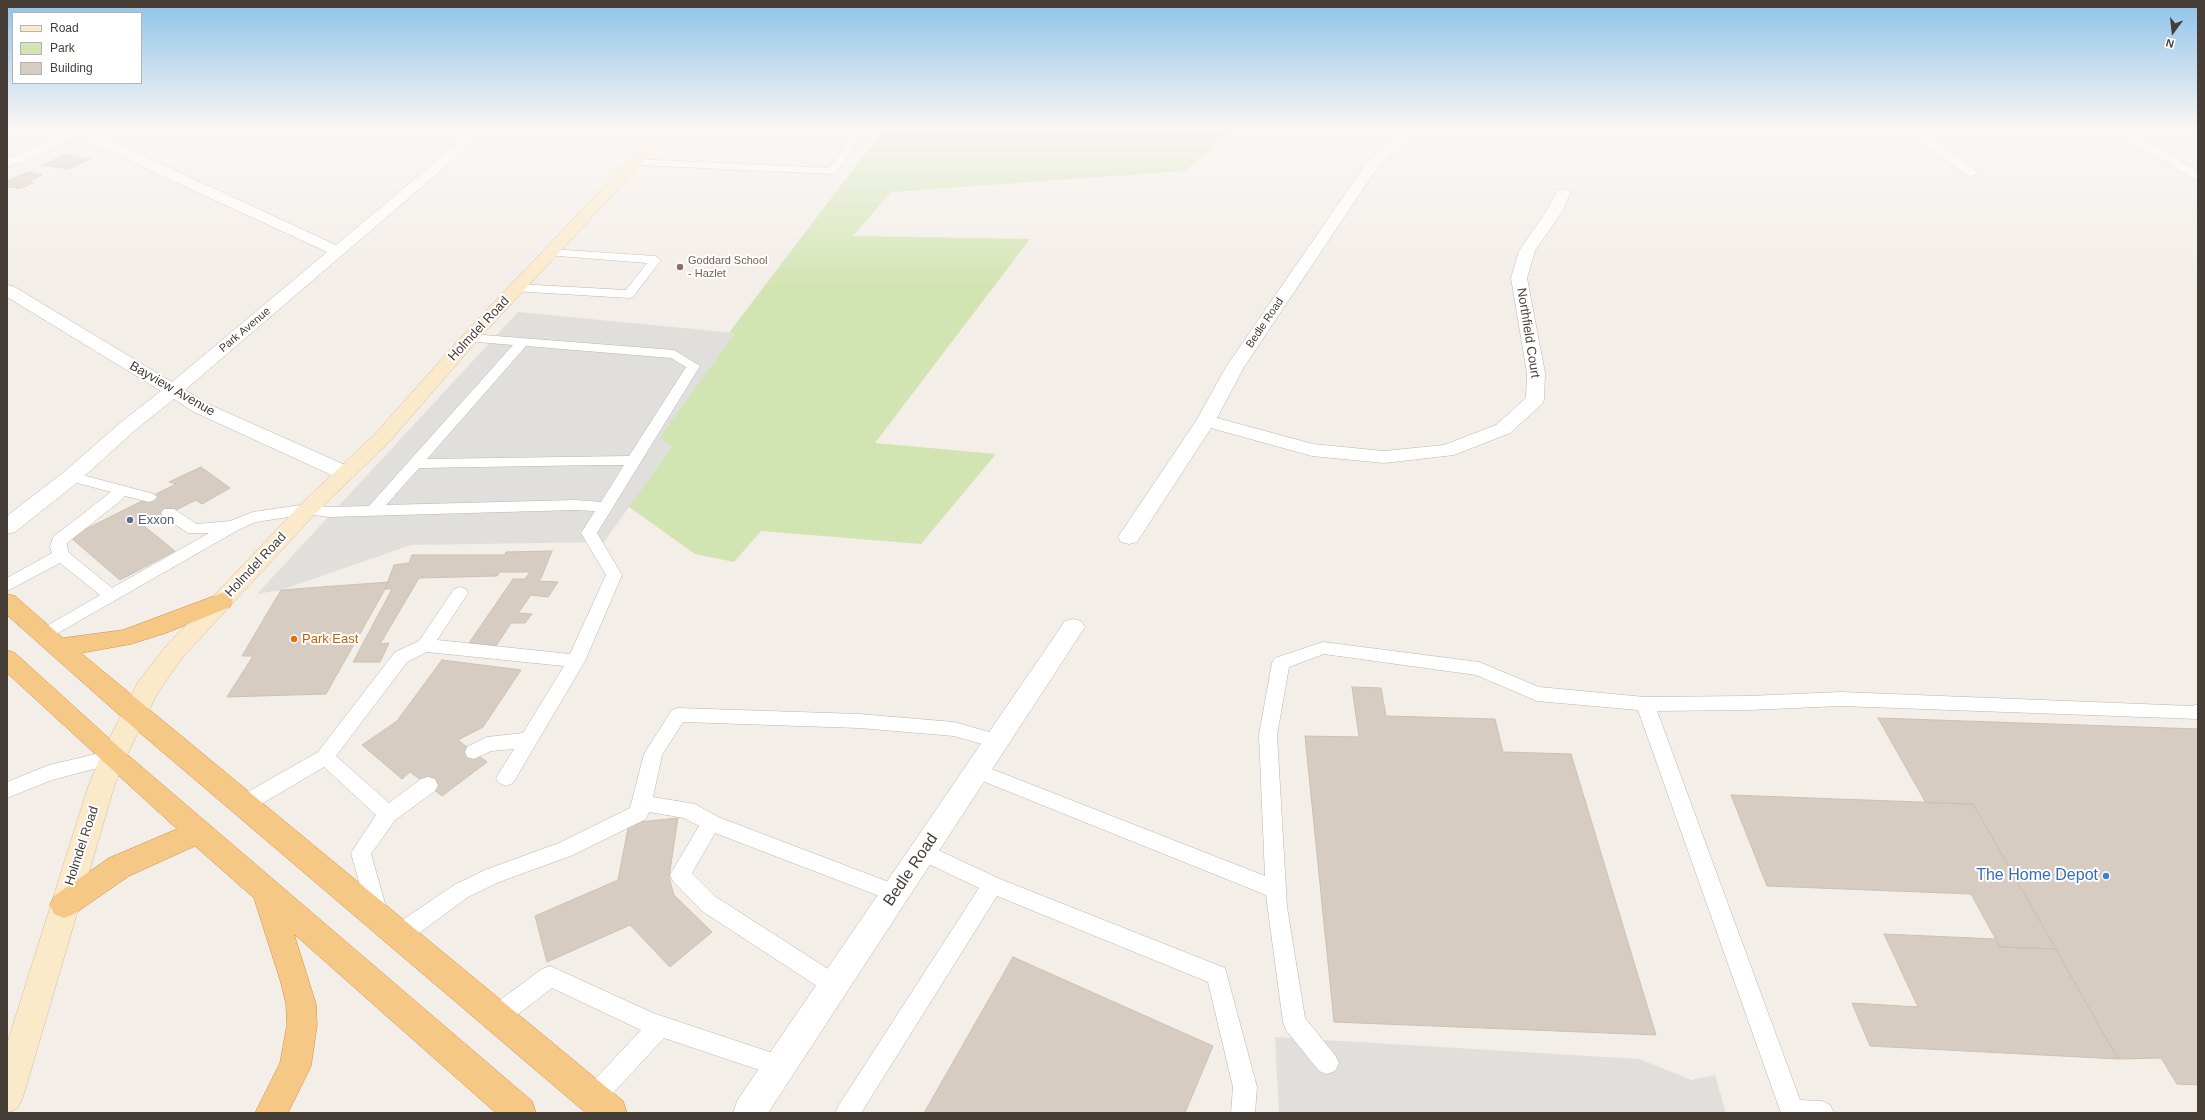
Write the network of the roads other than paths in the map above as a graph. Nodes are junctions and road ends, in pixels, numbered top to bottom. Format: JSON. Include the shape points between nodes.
{"nodes":[{"id":1,"x":189,"y":182,"type":"edge"},
{"id":2,"x":419,"y":182,"type":"edge"},
{"id":3,"x":617,"y":182,"type":"edge"},
{"id":4,"x":1360,"y":182,"type":"edge"},
{"id":5,"x":1563,"y":193,"type":"dead end"},
{"id":6,"x":337,"y":251,"type":"junction"},
{"id":7,"x":550,"y":253,"type":"junction"},
{"id":8,"x":517,"y":288,"type":"junction"},
{"id":9,"x":7,"y":290,"type":"edge"},
{"id":10,"x":470,"y":338,"type":"junction"},
{"id":11,"x":523,"y":342,"type":"junction"},
{"id":12,"x":174,"y":390,"type":"junction"},
{"id":13,"x":1206,"y":421,"type":"junction"},
{"id":14,"x":634,"y":461,"type":"junction"},
{"id":15,"x":415,"y":464,"type":"junction"},
{"id":16,"x":345,"y":473,"type":"junction"},
{"id":17,"x":71,"y":477,"type":"junction"},
{"id":18,"x":121,"y":490,"type":"junction"},
{"id":19,"x":149,"y":497,"type":"dead end"},
{"id":20,"x":605,"y":507,"type":"junction"},
{"id":21,"x":308,"y":509,"type":"junction"},
{"id":22,"x":373,"y":511,"type":"junction"},
{"id":23,"x":169,"y":514,"type":"dead end"},
{"id":24,"x":233,"y":526,"type":"junction"},
{"id":25,"x":7,"y":527,"type":"edge"},
{"id":26,"x":1129,"y":537,"type":"dead end"},
{"id":27,"x":61,"y":556,"type":"junction"},
{"id":28,"x":7,"y":585,"type":"edge"},
{"id":29,"x":460,"y":593,"type":"dead end"},
{"id":30,"x":111,"y":596,"type":"junction"},
{"id":31,"x":222,"y":601,"type":"junction"},
{"id":32,"x":7,"y":602,"type":"edge"},
{"id":33,"x":1073,"y":627,"type":"dead end"},
{"id":34,"x":52,"y":641,"type":"junction"},
{"id":35,"x":425,"y":645,"type":"junction"},
{"id":36,"x":7,"y":659,"type":"edge"},
{"id":37,"x":576,"y":661,"type":"junction"},
{"id":38,"x":1645,"y":704,"type":"junction"},
{"id":39,"x":2198,"y":711,"type":"edge"},
{"id":40,"x":134,"y":713,"type":"junction"},
{"id":41,"x":529,"y":740,"type":"junction"},
{"id":42,"x":996,"y":742,"type":"junction"},
{"id":43,"x":474,"y":752,"type":"dead end"},
{"id":44,"x":113,"y":757,"type":"junction"},
{"id":45,"x":325,"y":757,"type":"junction"},
{"id":46,"x":977,"y":771,"type":"junction"},
{"id":47,"x":506,"y":778,"type":"dead end"},
{"id":48,"x":428,"y":785,"type":"dead end"},
{"id":49,"x":7,"y":790,"type":"edge"},
{"id":50,"x":641,"y":803,"type":"junction"},
{"id":51,"x":244,"y":804,"type":"junction"},
{"id":52,"x":388,"y":814,"type":"junction"},
{"id":53,"x":712,"y":823,"type":"junction"},
{"id":54,"x":198,"y":832,"type":"junction"},
{"id":55,"x":923,"y":852,"type":"junction"},
{"id":56,"x":993,"y":885,"type":"junction"},
{"id":57,"x":1276,"y":890,"type":"junction"},
{"id":58,"x":266,"y":891,"type":"junction"},
{"id":59,"x":895,"y":893,"type":"junction"},
{"id":60,"x":64,"y":905,"type":"junction"},
{"id":61,"x":389,"y":926,"type":"junction"},
{"id":62,"x":834,"y":985,"type":"junction"},
{"id":63,"x":496,"y":1017,"type":"junction"},
{"id":64,"x":660,"y":1026,"type":"junction"},
{"id":65,"x":1327,"y":1063,"type":"dead end"},
{"id":66,"x":780,"y":1066,"type":"junction"},
{"id":67,"x":7,"y":1097,"type":"edge"},
{"id":68,"x":602,"y":1105,"type":"edge"},
{"id":69,"x":271,"y":1113,"type":"edge"},
{"id":70,"x":520,"y":1113,"type":"edge"},
{"id":71,"x":749,"y":1113,"type":"edge"},
{"id":72,"x":847,"y":1113,"type":"edge"},
{"id":73,"x":1243,"y":1113,"type":"edge"},
{"id":74,"x":1822,"y":1113,"type":"edge"}],
"edges":[{"from":1,"to":6,"type":"street"},
{"from":2,"to":6,"type":"street","name":"Park Avenue"},
{"from":3,"to":7,"type":"main road","name":"Holmdel Road"},
{"from":4,"to":13,"type":"street","name":"Bedle Road","via":[[1235,367]]},
{"from":5,"to":13,"type":"street","name":"Northfield Court","via":[[1555,210],[1527,251],[1519,278],[1536,373],[1535,400],[1503,429],[1447,451],[1384,457],[1312,450]]},
{"from":6,"to":12,"type":"street","name":"Park Avenue"},
{"from":7,"to":8,"type":"main road","name":"Holmdel Road"},
{"from":7,"to":8,"type":"lane","via":[[655,260],[629,294]]},
{"from":8,"to":10,"type":"main road","name":"Holmdel Road"},
{"from":9,"to":12,"type":"street","name":"Bayview Avenue"},
{"from":10,"to":11,"type":"lane"},
{"from":10,"to":16,"type":"main road","name":"Holmdel Road","via":[[382,437]]},
{"from":11,"to":14,"type":"lane","via":[[674,354],[693,366]]},
{"from":11,"to":15,"type":"lane"},
{"from":12,"to":16,"type":"street","name":"Bayview Avenue","via":[[201,408]]},
{"from":12,"to":17,"type":"street","name":"Park Avenue","via":[[127,427]]},
{"from":13,"to":26,"type":"street","name":"Bedle Road"},
{"from":14,"to":15,"type":"lane"},
{"from":14,"to":20,"type":"lane"},
{"from":15,"to":22,"type":"lane"},
{"from":16,"to":21,"type":"main road","name":"Holmdel Road"},
{"from":17,"to":18,"type":"lane"},
{"from":17,"to":25,"type":"street","name":"Park Avenue"},
{"from":18,"to":19,"type":"lane"},
{"from":18,"to":27,"type":"lane","via":[[114,500],[59,541]]},
{"from":20,"to":22,"type":"lane","via":[[575,505]]},
{"from":20,"to":37,"type":"lane","via":[[589,533],[614,576]]},
{"from":21,"to":22,"type":"lane","via":[[328,512]]},
{"from":21,"to":24,"type":"lane","via":[[253,517]]},
{"from":21,"to":31,"type":"main road","name":"Holmdel Road"},
{"from":23,"to":24,"type":"lane","via":[[194,529]]},
{"from":24,"to":30,"type":"lane"},
{"from":27,"to":28,"type":"lane"},
{"from":27,"to":30,"type":"lane"},
{"from":29,"to":35,"type":"lane"},
{"from":30,"to":34,"type":"lane"},
{"from":31,"to":34,"type":"highway","via":[[129,636]]},
{"from":31,"to":40,"type":"main road","name":"Holmdel Road","via":[[160,670]]},
{"from":32,"to":34,"type":"highway"},
{"from":33,"to":42,"type":"street","name":"Bedle Road"},
{"from":34,"to":40,"type":"highway"},
{"from":35,"to":37,"type":"lane"},
{"from":35,"to":45,"type":"lane","via":[[401,657]]},
{"from":36,"to":44,"type":"highway"},
{"from":37,"to":41,"type":"lane"},
{"from":38,"to":39,"type":"lane","via":[[1841,699],[2195,713]]},
{"from":38,"to":57,"type":"lane","via":[[1537,694],[1479,669],[1323,648],[1281,662],[1268,735]]},
{"from":38,"to":74,"type":"lane","via":[[1792,1111]]},
{"from":40,"to":44,"type":"main road","name":"Holmdel Road"},
{"from":40,"to":51,"type":"highway"},
{"from":41,"to":43,"type":"lane","via":[[487,744]]},
{"from":41,"to":47,"type":"lane"},
{"from":42,"to":46,"type":"street","name":"Bedle Road"},
{"from":42,"to":50,"type":"lane","via":[[954,729],[859,721],[678,715],[653,754]]},
{"from":44,"to":49,"type":"lane","via":[[49,773]]},
{"from":44,"to":54,"type":"highway"},
{"from":44,"to":60,"type":"main road","name":"Holmdel Road","via":[[92,814]]},
{"from":45,"to":51,"type":"lane"},
{"from":45,"to":52,"type":"lane"},
{"from":46,"to":55,"type":"street","name":"Bedle Road"},
{"from":46,"to":57,"type":"lane"},
{"from":48,"to":52,"type":"lane"},
{"from":50,"to":53,"type":"lane","via":[[688,810]]},
{"from":50,"to":61,"type":"lane","via":[[639,813],[566,850],[492,876]]},
{"from":51,"to":61,"type":"highway"},
{"from":52,"to":61,"type":"lane","via":[[361,853]]},
{"from":53,"to":59,"type":"lane"},
{"from":53,"to":62,"type":"lane","via":[[680,875],[709,904]]},
{"from":54,"to":58,"type":"highway"},
{"from":54,"to":60,"type":"highway","via":[[119,867]]},
{"from":55,"to":56,"type":"lane"},
{"from":55,"to":59,"type":"street","name":"Bedle Road"},
{"from":56,"to":72,"type":"lane"},
{"from":56,"to":73,"type":"lane","via":[[1217,975],[1245,1087]]},
{"from":57,"to":65,"type":"lane","via":[[1294,1022]]},
{"from":58,"to":69,"type":"highway","via":[[296,982],[302,1025],[295,1066]]},
{"from":58,"to":70,"type":"highway"},
{"from":59,"to":62,"type":"street","name":"Bedle Road"},
{"from":60,"to":67,"type":"main road","name":"Holmdel Road"},
{"from":61,"to":63,"type":"highway"},
{"from":62,"to":66,"type":"street","name":"Bedle Road"},
{"from":63,"to":64,"type":"lane","via":[[550,976]]},
{"from":63,"to":68,"type":"highway"},
{"from":64,"to":66,"type":"lane"},
{"from":64,"to":68,"type":"lane"},
{"from":66,"to":71,"type":"street","name":"Bedle Road"}]}
